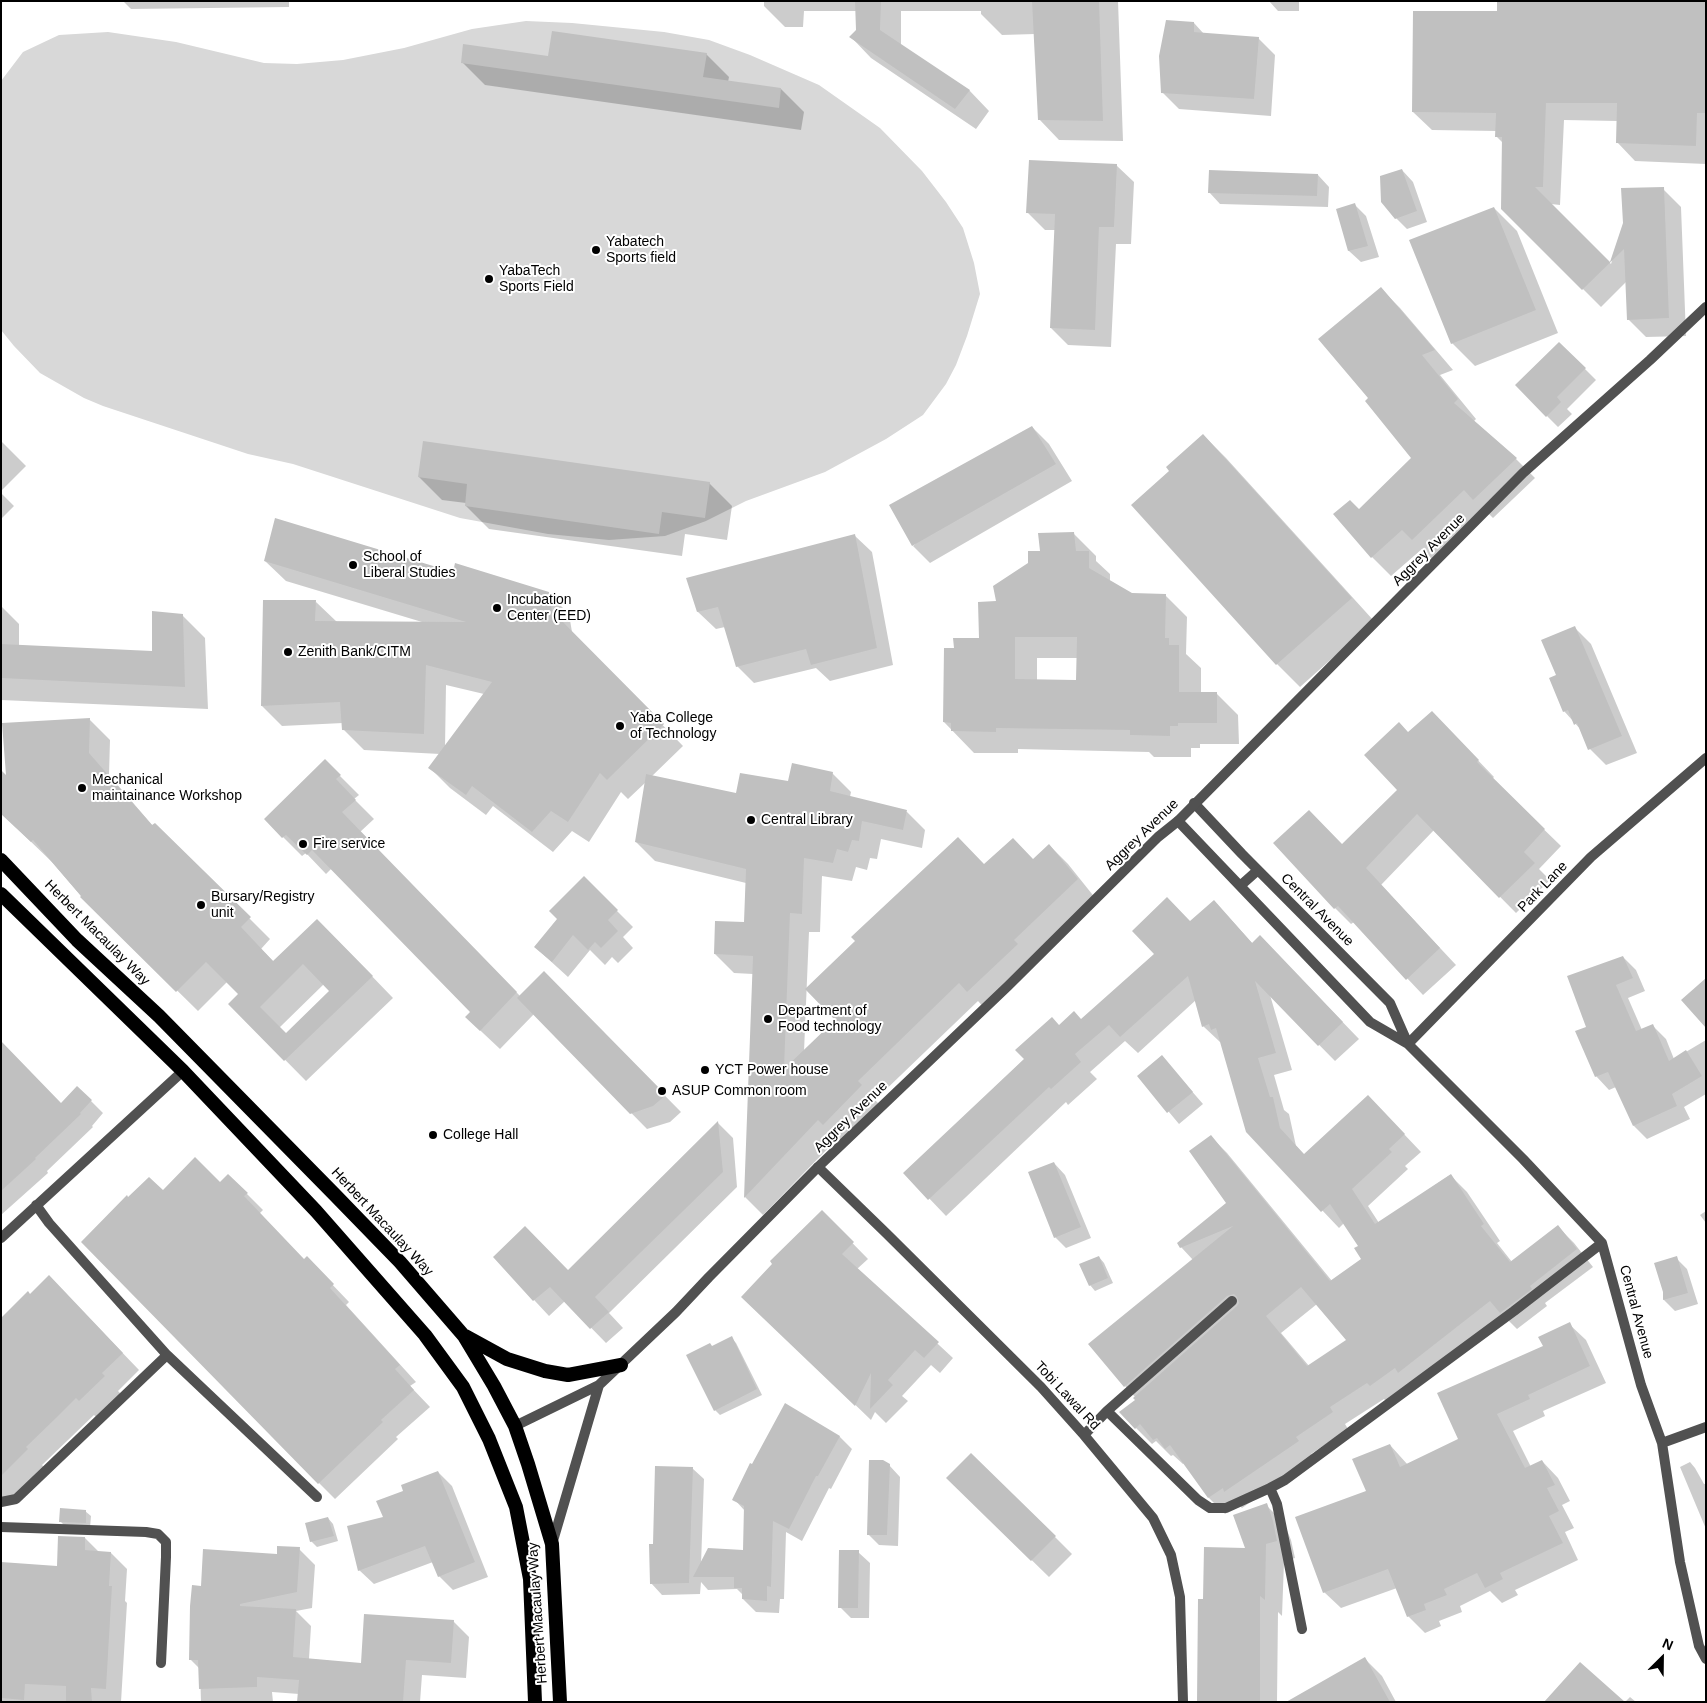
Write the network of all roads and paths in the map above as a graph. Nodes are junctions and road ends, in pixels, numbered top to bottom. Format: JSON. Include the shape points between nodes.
{"nodes":[{"id":1,"x":1706,"y":307,"type":"edge"},
{"id":2,"x":1706,"y":758,"type":"edge"},
{"id":3,"x":1194,"y":803,"type":"junction"},
{"id":4,"x":1178,"y":821,"type":"junction"},
{"id":5,"x":1,"y":860,"type":"edge"},
{"id":6,"x":1258,"y":870,"type":"junction"},
{"id":7,"x":1240,"y":886,"type":"junction"},
{"id":8,"x":1,"y":894,"type":"edge"},
{"id":9,"x":1408,"y":1044,"type":"junction"},
{"id":10,"x":183,"y":1071,"type":"junction"},
{"id":11,"x":818,"y":1167,"type":"junction"},
{"id":12,"x":36,"y":1205,"type":"junction"},
{"id":13,"x":1,"y":1238,"type":"edge"},
{"id":14,"x":1602,"y":1243,"type":"junction"},
{"id":15,"x":1232,"y":1301,"type":"dead end"},
{"id":16,"x":464,"y":1336,"type":"junction"},
{"id":17,"x":167,"y":1355,"type":"junction"},
{"id":18,"x":620,"y":1364,"type":"junction"},
{"id":19,"x":599,"y":1385,"type":"junction"},
{"id":20,"x":1107,"y":1411,"type":"junction"},
{"id":21,"x":514,"y":1426,"type":"junction"},
{"id":22,"x":1706,"y":1427,"type":"edge"},
{"id":23,"x":1084,"y":1434,"type":"junction"},
{"id":24,"x":1662,"y":1443,"type":"junction"},
{"id":25,"x":1270,"y":1488,"type":"junction"},
{"id":26,"x":317,"y":1497,"type":"dead end"},
{"id":27,"x":1,"y":1502,"type":"edge"},
{"id":28,"x":1,"y":1527,"type":"edge"},
{"id":29,"x":552,"y":1544,"type":"junction"},
{"id":30,"x":1302,"y":1629,"type":"dead end"},
{"id":31,"x":1706,"y":1659,"type":"edge"},
{"id":32,"x":161,"y":1663,"type":"dead end"},
{"id":33,"x":534,"y":1702,"type":"edge"},
{"id":34,"x":560,"y":1702,"type":"edge"},
{"id":35,"x":1182,"y":1702,"type":"edge"}],
"edges":[{"from":1,"to":3,"type":"street","name":"Aggrey Avenue","via":[[1523,473]]},
{"from":2,"to":9,"type":"street","name":"Park Lane","via":[[1591,857]]},
{"from":3,"to":4,"type":"street","name":"Aggrey Avenue"},
{"from":3,"to":6,"type":"street","name":"Central Avenue"},
{"from":4,"to":7,"type":"street","name":"Central Avenue"},
{"from":4,"to":11,"type":"street","name":"Aggrey Avenue"},
{"from":5,"to":16,"type":"highway","name":"Herbert Macaulay Way","via":[[77,940],[159,1016],[336,1196],[400,1262]]},
{"from":6,"to":7,"type":"street"},
{"from":6,"to":9,"type":"street","name":"Central Avenue","via":[[1390,1003]]},
{"from":7,"to":9,"type":"street","name":"Central Avenue","via":[[1370,1022]]},
{"from":8,"to":10,"type":"highway","name":"Herbert Macaulay Way"},
{"from":9,"to":14,"type":"street","name":"Central Avenue"},
{"from":10,"to":12,"type":"street"},
{"from":10,"to":33,"type":"highway","name":"Herbert Macaulay Way","via":[[376,1277],[463,1387],[489,1439],[516,1507],[530,1579]]},
{"from":11,"to":18,"type":"street","name":"Aggrey Avenue","via":[[676,1312]]},
{"from":11,"to":23,"type":"street","name":"Tobi Lawal Rd"},
{"from":12,"to":13,"type":"street"},
{"from":12,"to":17,"type":"street"},
{"from":14,"to":24,"type":"street","name":"Central Avenue","via":[[1641,1385]]},
{"from":14,"to":25,"type":"street"},
{"from":15,"to":20,"type":"street"},
{"from":16,"to":18,"type":"highway","via":[[507,1359],[545,1371],[568,1375]]},
{"from":16,"to":21,"type":"highway","name":"Herbert Macaulay Way"},
{"from":17,"to":26,"type":"street"},
{"from":17,"to":27,"type":"street","via":[[16,1499]]},
{"from":18,"to":19,"type":"street","name":"Aggrey Avenue"},
{"from":19,"to":21,"type":"street"},
{"from":19,"to":29,"type":"street"},
{"from":20,"to":23,"type":"street"},
{"from":20,"to":25,"type":"street","via":[[1210,1508],[1226,1508]]},
{"from":21,"to":29,"type":"highway","name":"Herbert Macaulay Way"},
{"from":22,"to":24,"type":"street"},
{"from":23,"to":35,"type":"street","name":"Tobi Lawal Rd","via":[[1153,1518],[1170,1554],[1180,1597]]},
{"from":24,"to":31,"type":"street","name":"Central Avenue","via":[[1680,1562],[1699,1646]]},
{"from":25,"to":30,"type":"street","via":[[1278,1504]]},
{"from":28,"to":32,"type":"street","via":[[158,1534],[166,1542]]},
{"from":29,"to":34,"type":"highway","name":"Herbert Macaulay Way"}]}
